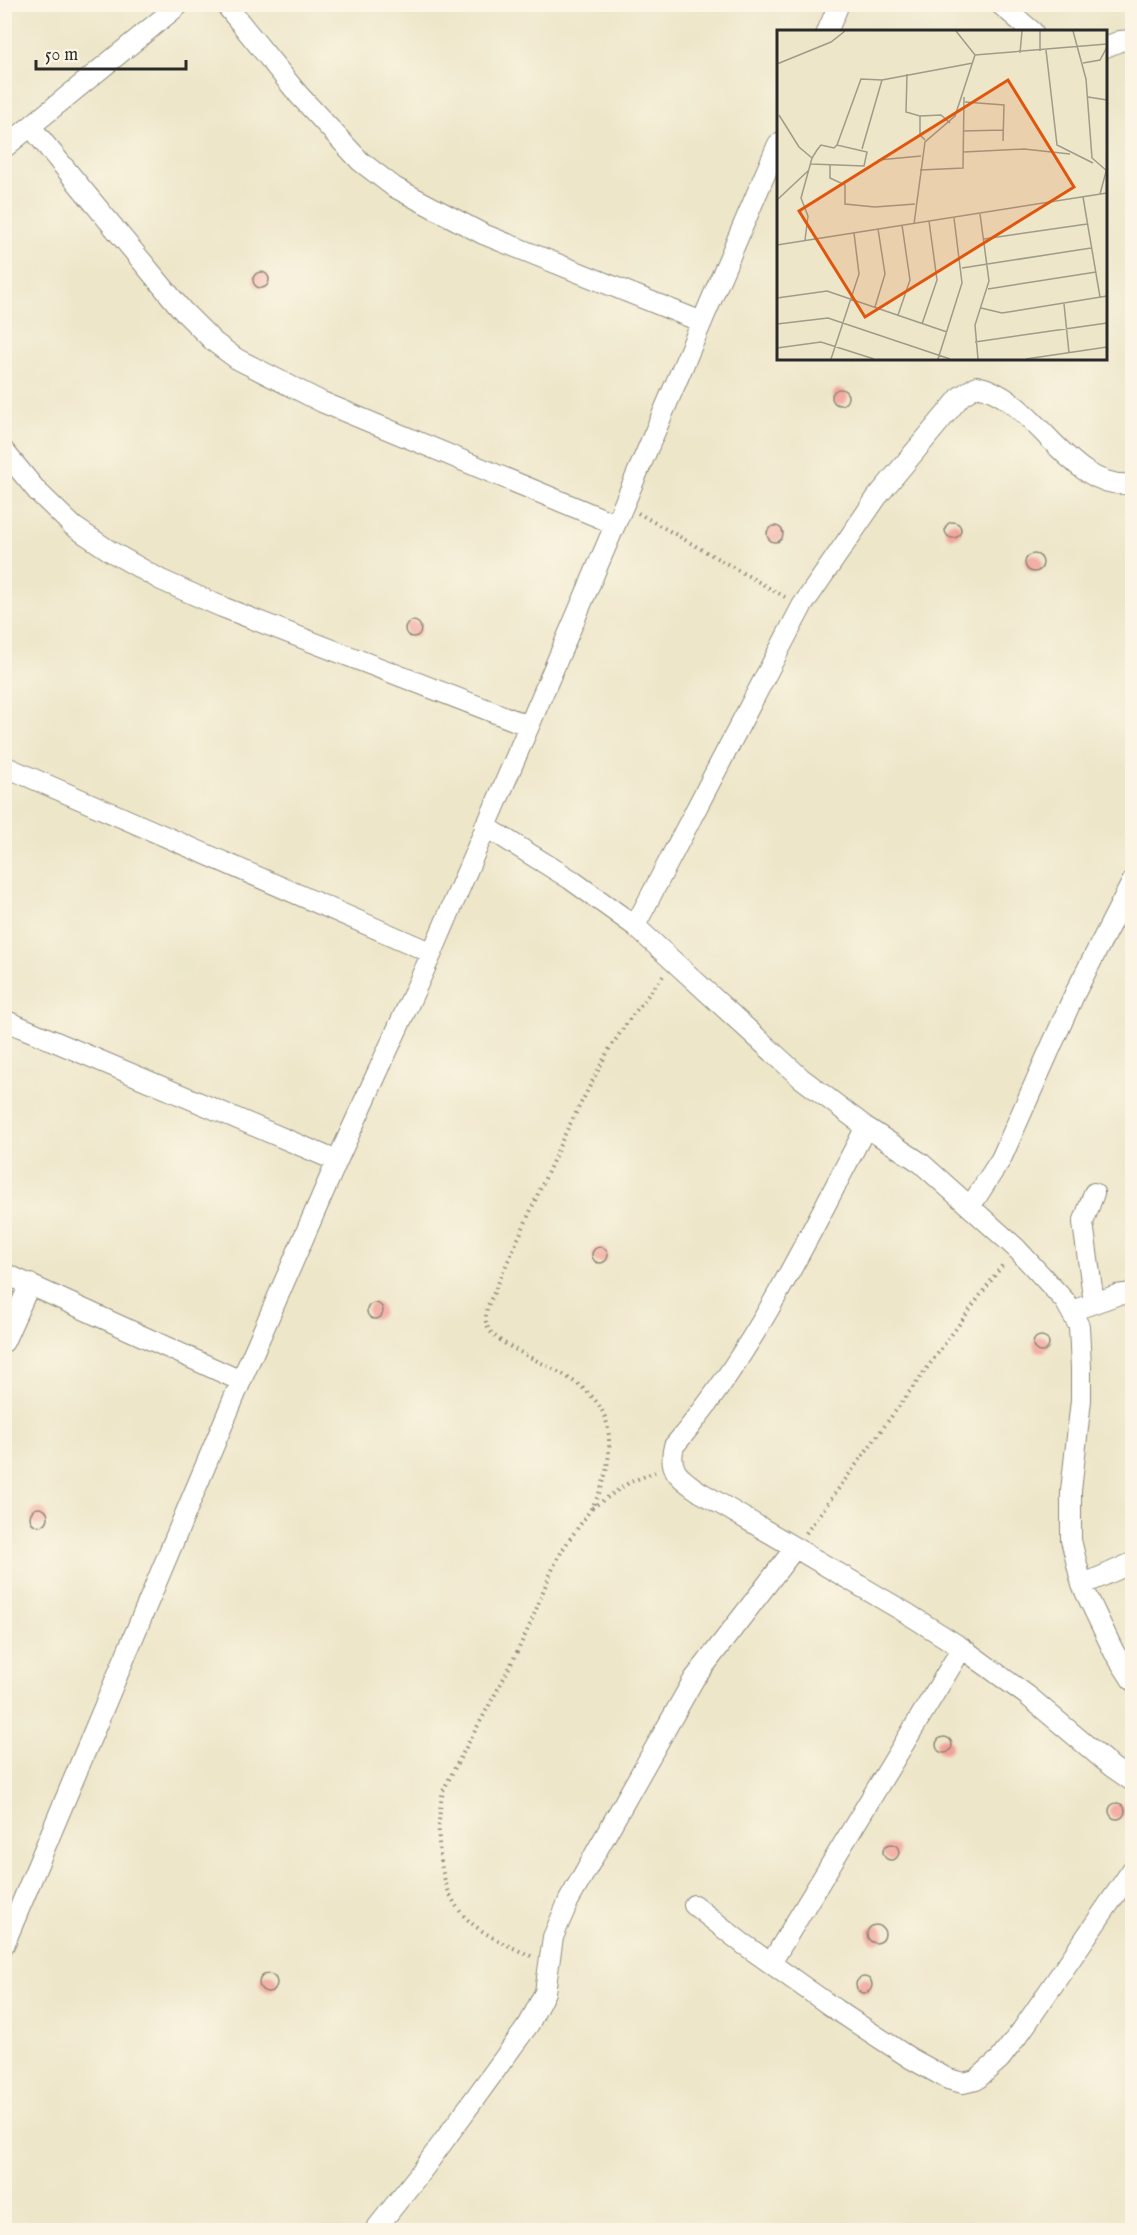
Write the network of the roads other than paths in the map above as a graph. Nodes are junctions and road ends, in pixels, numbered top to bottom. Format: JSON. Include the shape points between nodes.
{"nodes":[{"id":1,"x":180,"y":4,"type":"edge"},
{"id":2,"x":225,"y":4,"type":"edge"},
{"id":3,"x":839,"y":4,"type":"edge"},
{"id":4,"x":1000,"y":4,"type":"edge"},
{"id":5,"x":828,"y":30,"type":"edge"},
{"id":6,"x":1031,"y":30,"type":"edge"},
{"id":7,"x":1132,"y":40,"type":"edge"},
{"id":8,"x":1107,"y":47,"type":"edge"},
{"id":9,"x":31,"y":127,"type":"junction"},
{"id":10,"x":777,"y":146,"type":"edge"},
{"id":11,"x":4,"y":148,"type":"edge"},
{"id":12,"x":702,"y":322,"type":"junction"},
{"id":13,"x":4,"y":452,"type":"edge"},
{"id":14,"x":1132,"y":484,"type":"edge"},
{"id":15,"x":615,"y":524,"type":"junction"},
{"id":16,"x":529,"y":726,"type":"junction"},
{"id":17,"x":4,"y":766,"type":"edge"},
{"id":18,"x":485,"y":826,"type":"junction"},
{"id":19,"x":1132,"y":882,"type":"edge"},
{"id":20,"x":634,"y":926,"type":"junction"},
{"id":21,"x":432,"y":953,"type":"junction"},
{"id":22,"x":4,"y":1020,"type":"edge"},
{"id":23,"x":866,"y":1127,"type":"junction"},
{"id":24,"x":337,"y":1161,"type":"junction"},
{"id":25,"x":1094,"y":1193,"type":"dead end"},
{"id":26,"x":970,"y":1207,"type":"junction"},
{"id":27,"x":4,"y":1273,"type":"edge"},
{"id":28,"x":30,"y":1284,"type":"junction"},
{"id":29,"x":1132,"y":1293,"type":"edge"},
{"id":30,"x":1094,"y":1303,"type":"junction"},
{"id":31,"x":1071,"y":1310,"type":"junction"},
{"id":32,"x":4,"y":1342,"type":"edge"},
{"id":33,"x":241,"y":1380,"type":"junction"},
{"id":34,"x":795,"y":1548,"type":"junction"},
{"id":35,"x":1132,"y":1563,"type":"edge"},
{"id":36,"x":1082,"y":1585,"type":"junction"},
{"id":37,"x":962,"y":1648,"type":"junction"},
{"id":38,"x":1132,"y":1680,"type":"edge"},
{"id":39,"x":1132,"y":1781,"type":"edge"},
{"id":40,"x":1132,"y":1870,"type":"edge"},
{"id":41,"x":694,"y":1905,"type":"dead end"},
{"id":42,"x":4,"y":1945,"type":"edge"},
{"id":43,"x":771,"y":1963,"type":"junction"},
{"id":44,"x":375,"y":2230,"type":"edge"}],
"edges":[{"from":1,"to":9,"type":"street"},
{"from":2,"to":12,"type":"street","via":[[298,94],[360,161],[394,187],[483,234]]},
{"from":3,"to":5,"type":"street"},
{"from":4,"to":6,"type":"street"},
{"from":7,"to":8,"type":"street"},
{"from":9,"to":11,"type":"street"},
{"from":9,"to":15,"type":"street","via":[[182,310],[237,359],[322,402]]},
{"from":10,"to":12,"type":"street"},
{"from":12,"to":15,"type":"street"},
{"from":13,"to":16,"type":"street","via":[[73,526],[161,580]]},
{"from":14,"to":20,"type":"street","via":[[1115,484],[1088,472],[998,394],[978,386],[961,396],[877,497],[802,606]]},
{"from":15,"to":16,"type":"street"},
{"from":16,"to":18,"type":"street"},
{"from":17,"to":21,"type":"street"},
{"from":18,"to":20,"type":"street","via":[[570,879]]},
{"from":18,"to":21,"type":"street"},
{"from":19,"to":26,"type":"street","via":[[1075,993],[1001,1159]]},
{"from":20,"to":23,"type":"street","via":[[801,1078]]},
{"from":21,"to":24,"type":"street"},
{"from":22,"to":24,"type":"street"},
{"from":23,"to":26,"type":"street","via":[[921,1163]]},
{"from":23,"to":34,"type":"street","via":[[731,1373],[674,1446],[671,1457],[681,1478],[700,1492]]},
{"from":24,"to":33,"type":"street"},
{"from":25,"to":30,"type":"street","via":[[1083,1223]]},
{"from":26,"to":31,"type":"street","via":[[1016,1248]]},
{"from":27,"to":28,"type":"street"},
{"from":28,"to":32,"type":"street"},
{"from":28,"to":33,"type":"street"},
{"from":29,"to":30,"type":"street"},
{"from":30,"to":31,"type":"street"},
{"from":31,"to":36,"type":"street","via":[[1078,1326],[1081,1378],[1071,1491],[1071,1540]]},
{"from":33,"to":42,"type":"street"},
{"from":34,"to":37,"type":"street"},
{"from":34,"to":44,"type":"street","via":[[694,1679],[569,1900],[553,1937],[545,1992],[529,2024]]},
{"from":35,"to":36,"type":"street"},
{"from":36,"to":38,"type":"street"},
{"from":37,"to":39,"type":"street"},
{"from":37,"to":43,"type":"street"},
{"from":40,"to":43,"type":"street","via":[[1022,2030],[1000,2059],[976,2080],[963,2083],[948,2079],[910,2058]]},
{"from":41,"to":43,"type":"street"}]}
